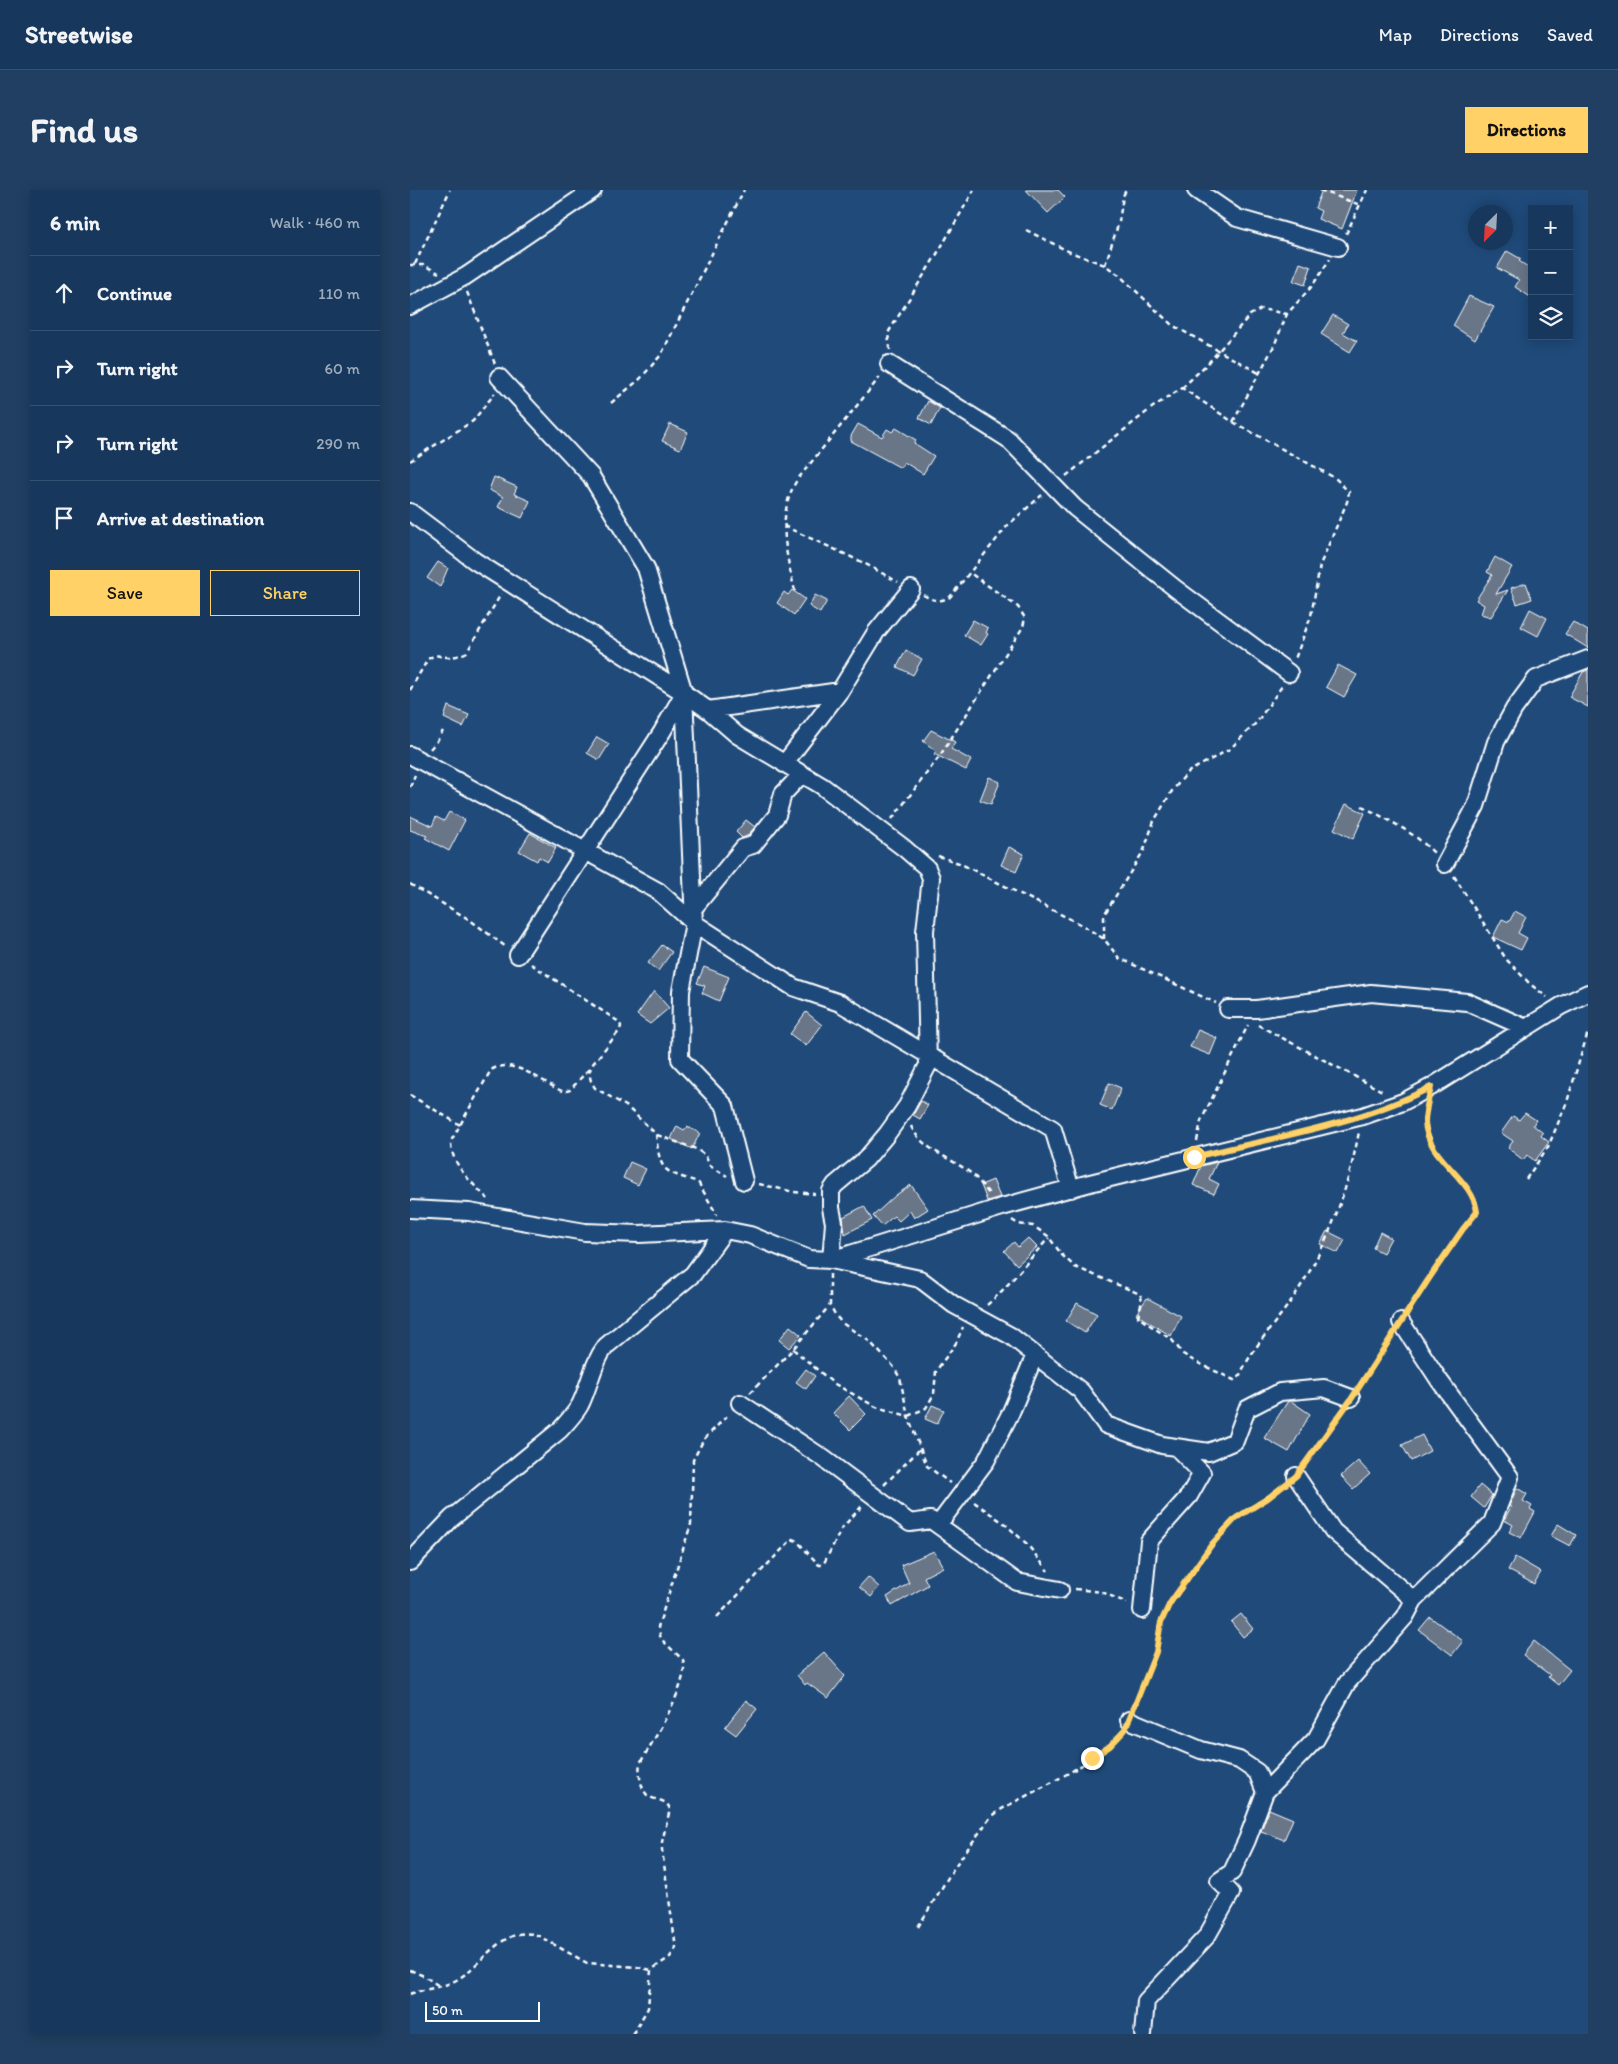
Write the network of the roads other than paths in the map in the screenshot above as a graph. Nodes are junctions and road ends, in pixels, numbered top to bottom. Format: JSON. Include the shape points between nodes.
{"nodes":[{"id":1,"x":1196,"y":190,"type":"edge"},
{"id":2,"x":590,"y":191,"type":"edge"},
{"id":3,"x":1338,"y":247,"type":"road end"},
{"id":4,"x":410,"y":306,"type":"edge"},
{"id":5,"x":889,"y":364,"type":"road end"},
{"id":6,"x":499,"y":377,"type":"road end"},
{"id":7,"x":410,"y":512,"type":"edge"},
{"id":8,"x":911,"y":589,"type":"road end"},
{"id":9,"x":1588,"y":659,"type":"edge"},
{"id":10,"x":1289,"y":672,"type":"road end"},
{"id":11,"x":840,"y":691,"type":"junction"},
{"id":12,"x":684,"y":693,"type":"junction"},
{"id":13,"x":708,"y":710,"type":"junction"},
{"id":14,"x":410,"y":756,"type":"edge"},
{"id":15,"x":784,"y":764,"type":"junction"},
{"id":16,"x":802,"y":774,"type":"junction"},
{"id":17,"x":584,"y":851,"type":"junction"},
{"id":18,"x":1445,"y":864,"type":"road end"},
{"id":19,"x":694,"y":916,"type":"junction"},
{"id":20,"x":518,"y":955,"type":"road end"},
{"id":21,"x":1588,"y":992,"type":"edge"},
{"id":22,"x":1228,"y":1009,"type":"road end"},
{"id":23,"x":1526,"y":1028,"type":"junction"},
{"id":24,"x":928,"y":1057,"type":"junction"},
{"id":25,"x":744,"y":1181,"type":"dead end"},
{"id":26,"x":1071,"y":1189,"type":"junction"},
{"id":27,"x":410,"y":1209,"type":"edge"},
{"id":28,"x":725,"y":1230,"type":"junction"},
{"id":29,"x":831,"y":1260,"type":"junction"},
{"id":30,"x":1401,"y":1322,"type":"road end"},
{"id":31,"x":1035,"y":1355,"type":"junction"},
{"id":32,"x":1352,"y":1398,"type":"road end"},
{"id":33,"x":740,"y":1403,"type":"road end"},
{"id":34,"x":1176,"y":1448,"type":"junction"},
{"id":35,"x":1296,"y":1476,"type":"road end"},
{"id":36,"x":938,"y":1525,"type":"junction"},
{"id":37,"x":410,"y":1562,"type":"edge"},
{"id":38,"x":1060,"y":1590,"type":"dead end"},
{"id":39,"x":1414,"y":1600,"type":"junction"},
{"id":40,"x":1142,"y":1610,"type":"dead end"},
{"id":41,"x":1129,"y":1720,"type":"road end"},
{"id":42,"x":1264,"y":1792,"type":"junction"},
{"id":43,"x":1142,"y":2034,"type":"edge"}],
"edges":[{"from":1,"to":3,"type":"street","via":[[1237,218]]},
{"from":2,"to":4,"type":"street","via":[[462,279]]},
{"from":5,"to":10,"type":"street","via":[[1008,439],[1075,508],[1176,589]]},
{"from":6,"to":12,"type":"street","via":[[591,476],[646,568]]},
{"from":7,"to":12,"type":"street","via":[[475,561]]},
{"from":8,"to":11,"type":"street","via":[[876,632]]},
{"from":9,"to":18,"type":"street","via":[[1536,679],[1514,709],[1496,742],[1476,806]]},
{"from":11,"to":13,"type":"street"},
{"from":11,"to":15,"type":"street"},
{"from":12,"to":13,"type":"street"},
{"from":12,"to":17,"type":"street"},
{"from":12,"to":19,"type":"street"},
{"from":13,"to":15,"type":"street","via":[[737,735]]},
{"from":14,"to":17,"type":"street"},
{"from":15,"to":16,"type":"street"},
{"from":16,"to":19,"type":"street","via":[[783,794],[777,814],[753,846],[744,848]]},
{"from":16,"to":24,"type":"street","via":[[917,858],[931,878],[924,931]]},
{"from":17,"to":19,"type":"street","via":[[658,891]]},
{"from":17,"to":20,"type":"street"},
{"from":19,"to":24,"type":"street","via":[[793,987],[840,1003]]},
{"from":19,"to":25,"type":"street","via":[[681,991],[680,1059],[725,1106]]},
{"from":21,"to":23,"type":"street"},
{"from":22,"to":23,"type":"street","via":[[1257,1009],[1371,993],[1467,1002]]},
{"from":23,"to":26,"type":"street","via":[[1403,1102],[1362,1116]]},
{"from":24,"to":26,"type":"street","via":[[1053,1129]]},
{"from":24,"to":29,"type":"street","via":[[928,1065],[907,1106],[887,1134],[832,1191]]},
{"from":26,"to":29,"type":"street"},
{"from":27,"to":28,"type":"street","via":[[470,1212],[585,1232],[639,1234]]},
{"from":28,"to":29,"type":"street","via":[[809,1259]]},
{"from":28,"to":37,"type":"street","via":[[693,1274],[606,1346],[591,1371],[581,1403],[560,1430],[452,1518]]},
{"from":29,"to":31,"type":"street","via":[[920,1279],[954,1304],[1011,1336]]},
{"from":30,"to":39,"type":"street","via":[[1510,1477],[1492,1523]]},
{"from":31,"to":34,"type":"street","via":[[1081,1391],[1106,1425]]},
{"from":31,"to":36,"type":"street","via":[[986,1461]]},
{"from":32,"to":34,"type":"street","via":[[1324,1388],[1280,1392],[1247,1409],[1235,1441],[1209,1452]]},
{"from":33,"to":36,"type":"street","via":[[823,1458],[910,1523],[931,1520]]},
{"from":34,"to":40,"type":"street","via":[[1202,1473],[1189,1496],[1149,1541]]},
{"from":35,"to":39,"type":"street","via":[[1332,1531]]},
{"from":36,"to":38,"type":"street","via":[[1017,1582]]},
{"from":39,"to":42,"type":"street","via":[[1405,1617],[1347,1683],[1316,1739]]},
{"from":41,"to":42,"type":"street","via":[[1201,1750],[1240,1760],[1257,1772]]},
{"from":42,"to":43,"type":"street","via":[[1232,1872],[1219,1882],[1231,1893],[1207,1936],[1146,2001]]}]}
